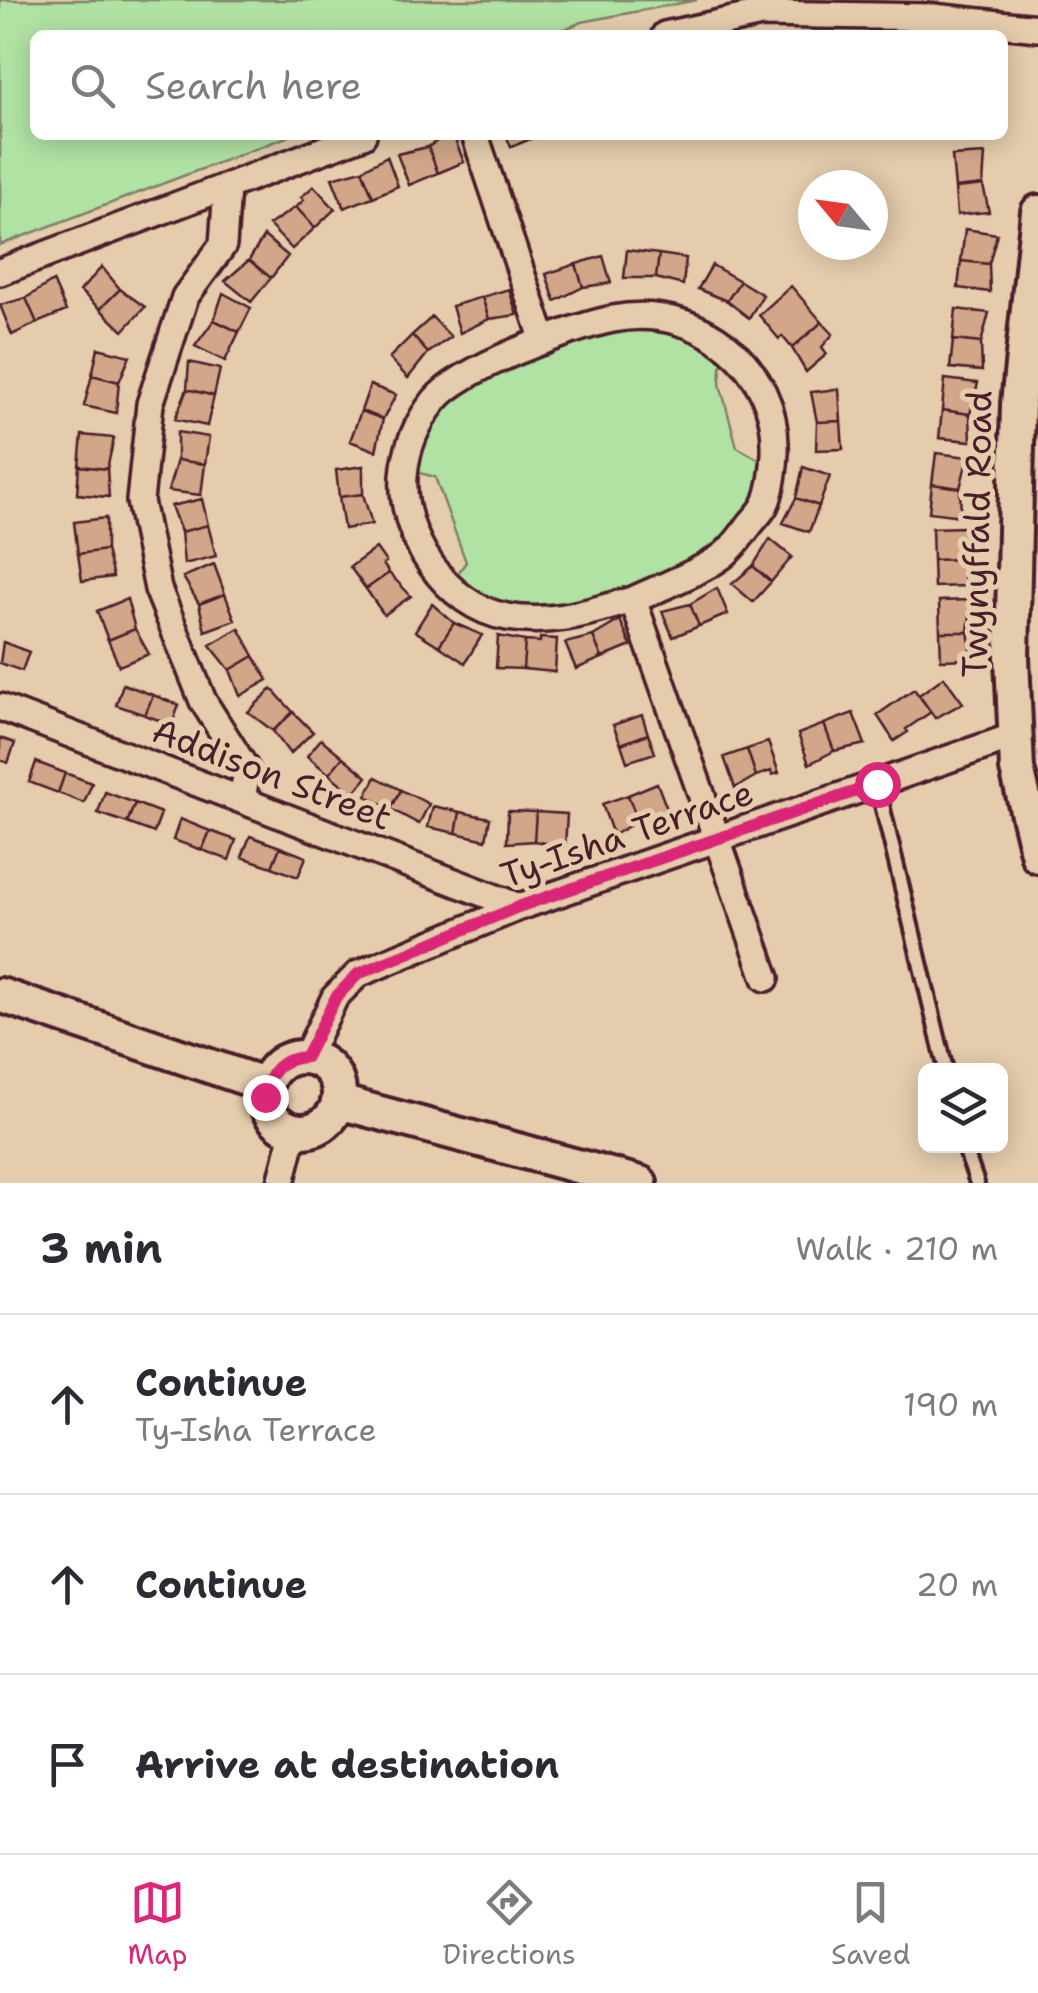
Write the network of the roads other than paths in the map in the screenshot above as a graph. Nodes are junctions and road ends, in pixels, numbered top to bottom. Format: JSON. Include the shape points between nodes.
{"nodes":[{"id":1,"x":1038,"y":28,"type":"edge"},
{"id":2,"x":688,"y":30,"type":"edge"},
{"id":3,"x":350,"y":140,"type":"edge"},
{"id":4,"x":477,"y":140,"type":"edge"},
{"id":5,"x":227,"y":188,"type":"junction"},
{"id":6,"x":1038,"y":212,"type":"edge"},
{"id":7,"x":0,"y":272,"type":"edge"},
{"id":8,"x":544,"y":341,"type":"junction"},
{"id":9,"x":633,"y":600,"type":"junction"},
{"id":10,"x":0,"y":708,"type":"edge"},
{"id":11,"x":1022,"y":743,"type":"edge"},
{"id":12,"x":877,"y":784,"type":"junction"},
{"id":13,"x":242,"y":799,"type":"junction"},
{"id":14,"x":718,"y":840,"type":"junction"},
{"id":15,"x":1038,"y":856,"type":"edge"},
{"id":16,"x":518,"y":907,"type":"junction"},
{"id":17,"x":766,"y":978,"type":"dead end"},
{"id":18,"x":0,"y":995,"type":"edge"},
{"id":19,"x":306,"y":1057,"type":"junction"},
{"id":20,"x":944,"y":1063,"type":"edge"},
{"id":21,"x":266,"y":1085,"type":"junction"},
{"id":22,"x":339,"y":1102,"type":"junction"},
{"id":23,"x":294,"y":1131,"type":"junction"},
{"id":24,"x":966,"y":1153,"type":"edge"},
{"id":25,"x":281,"y":1183,"type":"edge"},
{"id":26,"x":640,"y":1183,"type":"edge"},
{"id":27,"x":977,"y":1183,"type":"edge"}],
"edges":[{"from":1,"to":2,"type":"street","via":[[933,17],[761,14]]},
{"from":3,"to":5,"type":"street"},
{"from":4,"to":8,"type":"street"},
{"from":5,"to":7,"type":"street"},
{"from":5,"to":13,"type":"street","via":[[223,245],[185,297],[150,404],[140,501],[158,590],[202,701],[247,771]]},
{"from":6,"to":11,"type":"street","name":"Twynyffald Road","via":[[1018,404],[1012,658]]},
{"from":8,"to":9,"type":"street","via":[[438,396],[414,430],[404,476],[409,522],[433,569],[464,599],[502,617],[551,622]]},
{"from":8,"to":9,"type":"street","via":[[615,318],[701,328],[732,349],[770,406],[776,433],[765,506],[725,555]]},
{"from":9,"to":14,"type":"street"},
{"from":10,"to":13,"type":"street","name":"Addison Street"},
{"from":11,"to":12,"type":"street","name":"Ty-Isha Terrace"},
{"from":11,"to":15,"type":"street","name":"Twynyffald Road","via":[[1017,769]]},
{"from":12,"to":14,"type":"street","name":"Ty-Isha Terrace"},
{"from":12,"to":20,"type":"lane"},
{"from":13,"to":16,"type":"street","name":"Addison Street"},
{"from":14,"to":16,"type":"street","name":"Ty-Isha Terrace"},
{"from":14,"to":17,"type":"street"},
{"from":16,"to":19,"type":"street","name":"Ty-Isha Terrace","via":[[358,974],[336,997]]},
{"from":18,"to":21,"type":"street"},
{"from":19,"to":21,"type":"street","via":[[286,1061]]},
{"from":19,"to":22,"type":"street","via":[[328,1068]]},
{"from":21,"to":23,"type":"street","via":[[268,1108]]},
{"from":22,"to":23,"type":"street","via":[[317,1128]]},
{"from":22,"to":26,"type":"street"},
{"from":23,"to":25,"type":"street"},
{"from":24,"to":27,"type":"lane"}]}
